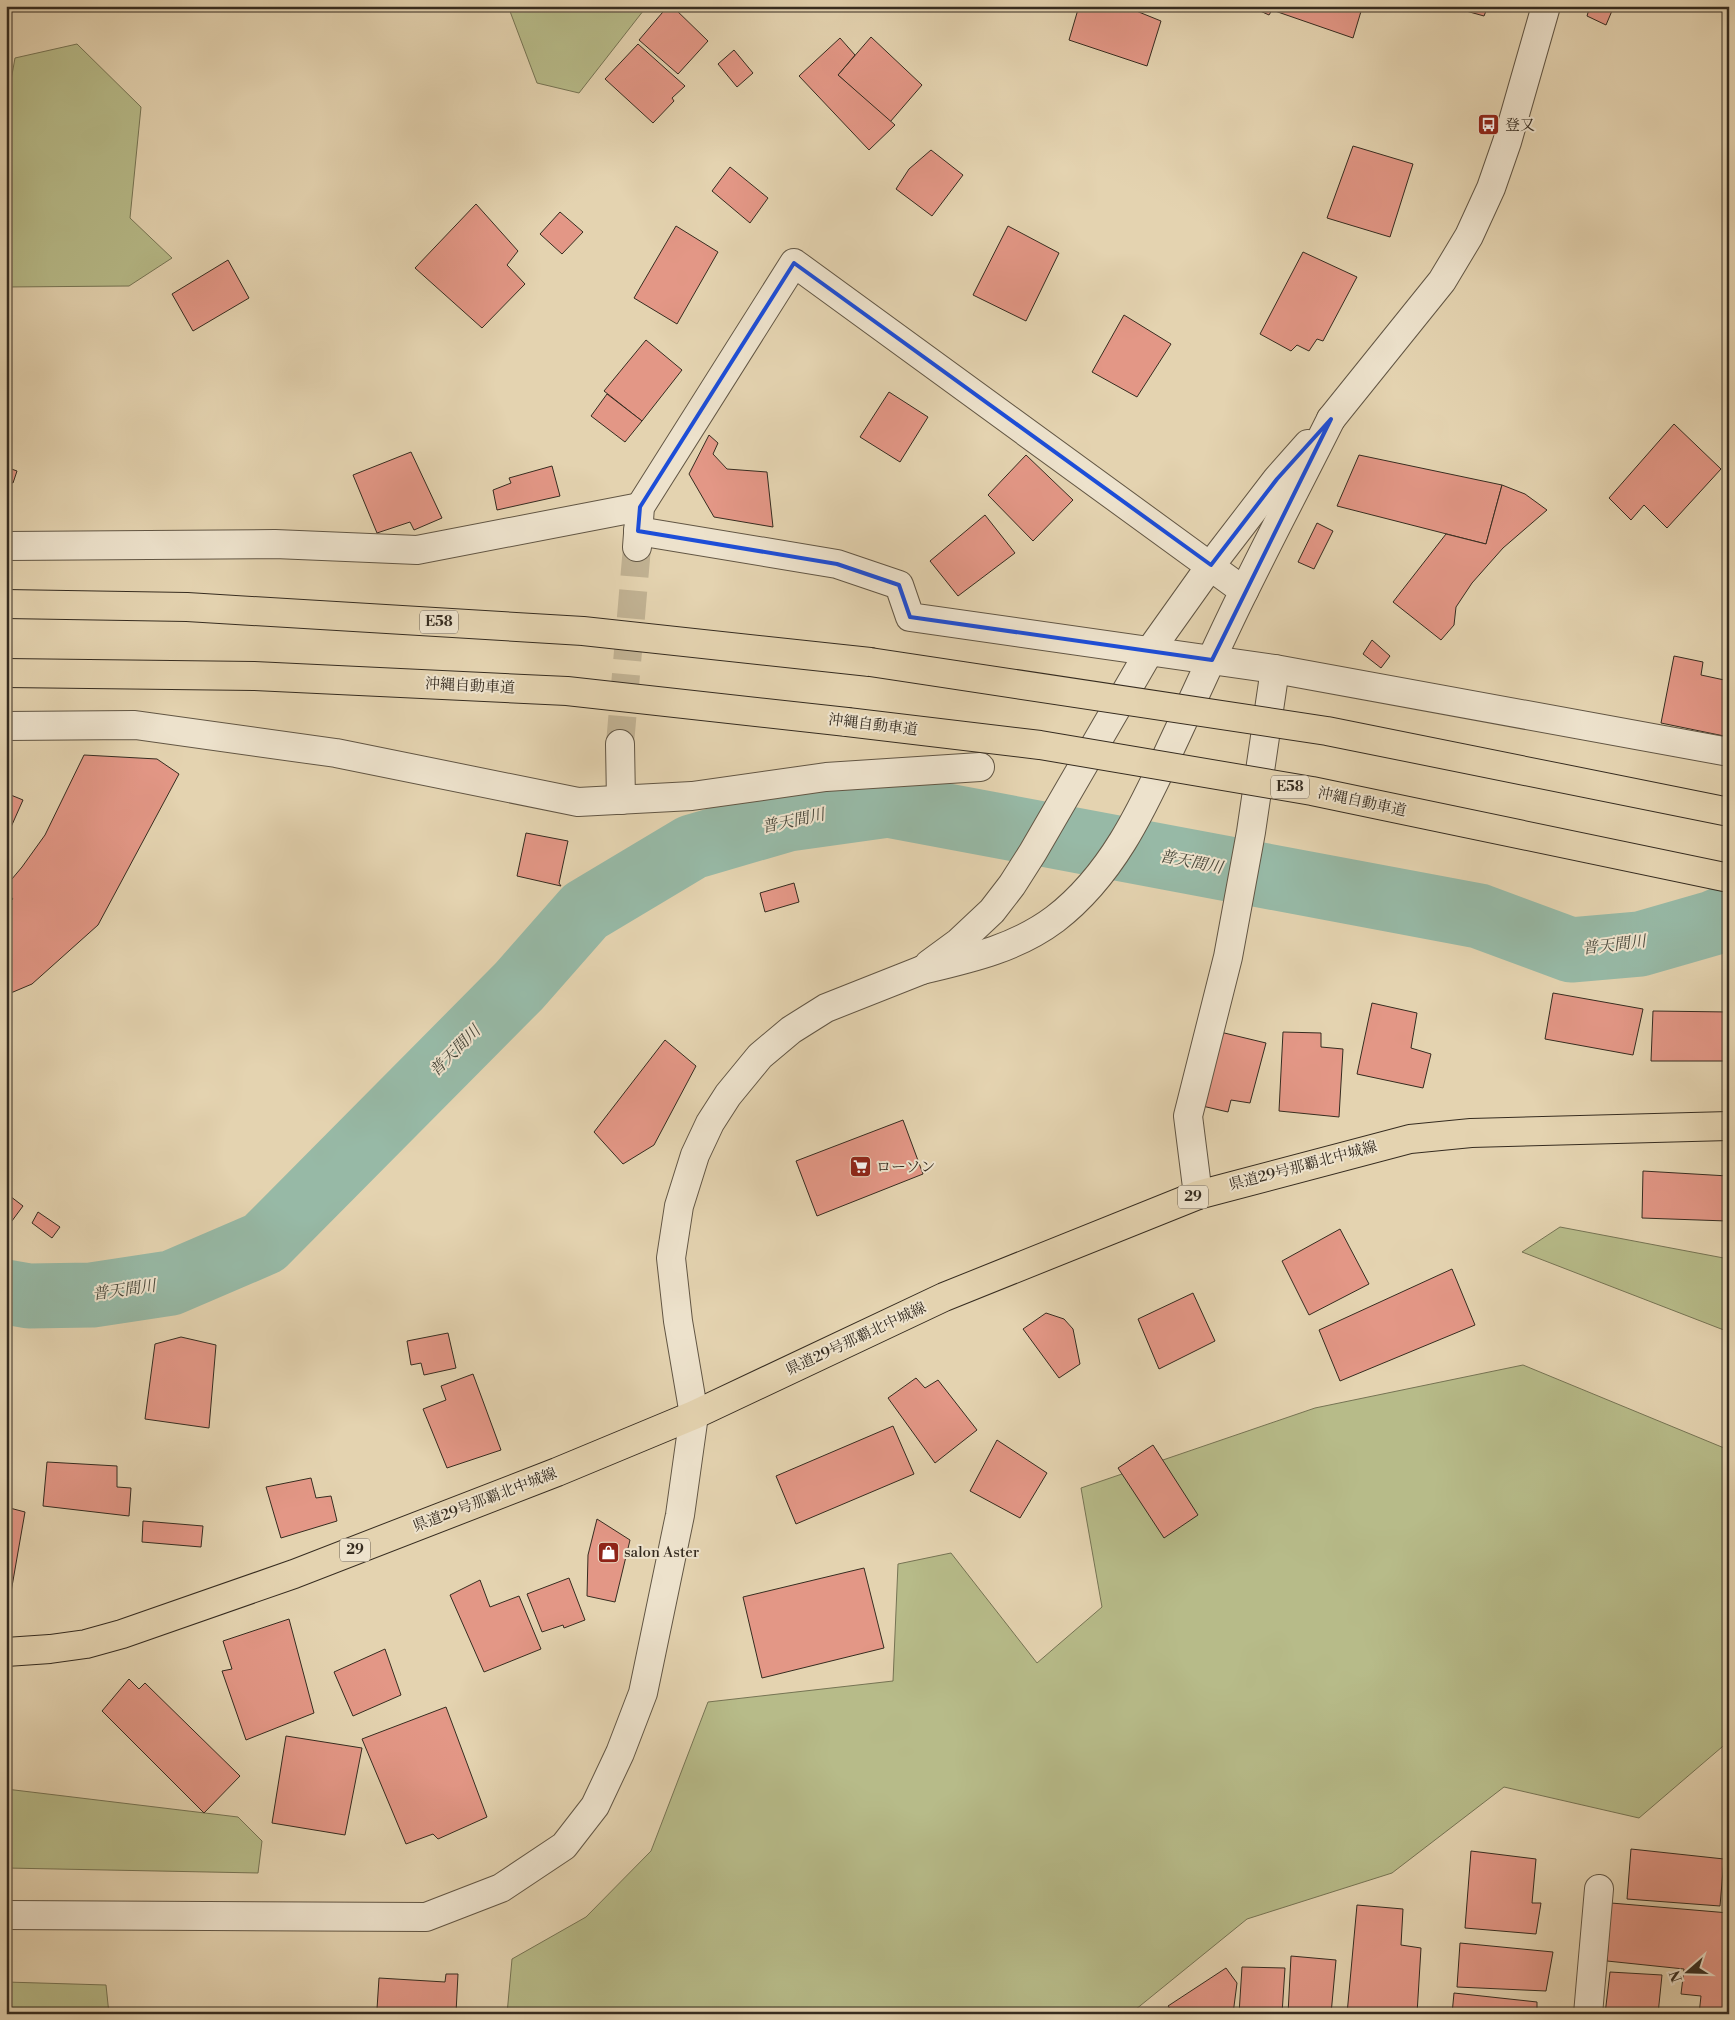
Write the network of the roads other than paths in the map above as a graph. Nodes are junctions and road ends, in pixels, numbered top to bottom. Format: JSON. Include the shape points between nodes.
{"nodes":[{"id":1,"x":1546,"y":6,"type":"edge"},
{"id":2,"x":1331,"y":419,"type":"junction"},
{"id":3,"x":638,"y":528,"type":"junction"},
{"id":4,"x":6,"y":546,"type":"edge"},
{"id":5,"x":1211,"y":565,"type":"junction"},
{"id":6,"x":1244,"y":591,"type":"junction"},
{"id":7,"x":6,"y":604,"type":"edge"},
{"id":8,"x":1149,"y":652,"type":"junction"},
{"id":9,"x":1212,"y":660,"type":"junction"},
{"id":10,"x":1275,"y":669,"type":"junction"},
{"id":11,"x":6,"y":673,"type":"edge"},
{"id":12,"x":6,"y":726,"type":"edge"},
{"id":13,"x":620,"y":744,"type":"tunnel mouth"},
{"id":14,"x":1729,"y":752,"type":"edge"},
{"id":15,"x":980,"y":767,"type":"dead end"},
{"id":16,"x":621,"y":800,"type":"junction"},
{"id":17,"x":1729,"y":812,"type":"edge"},
{"id":18,"x":1729,"y":878,"type":"edge"},
{"id":19,"x":922,"y":970,"type":"junction"},
{"id":20,"x":1729,"y":1126,"type":"edge"},
{"id":21,"x":1198,"y":1195,"type":"junction"},
{"id":22,"x":694,"y":1415,"type":"junction"},
{"id":23,"x":6,"y":1652,"type":"edge"},
{"id":24,"x":1599,"y":1889,"type":"dead end"},
{"id":25,"x":6,"y":1915,"type":"edge"},
{"id":26,"x":1588,"y":2014,"type":"edge"}],
"edges":[{"from":1,"to":2,"type":"street","via":[[1507,142],[1470,236],[1442,281]]},
{"from":2,"to":5,"type":"street","via":[[1277,479]]},
{"from":2,"to":6,"type":"street"},
{"from":3,"to":4,"type":"street","via":[[417,550],[275,544]]},
{"from":3,"to":5,"type":"street","via":[[794,263]]},
{"from":3,"to":8,"type":"street","via":[[837,564],[899,584],[910,617]]},
{"from":5,"to":6,"type":"street"},
{"from":5,"to":8,"type":"street"},
{"from":6,"to":9,"type":"street"},
{"from":7,"to":17,"type":"main road","number":"E58","bridge":true,"via":[[187,607],[584,631],[870,662],[1328,731]]},
{"from":8,"to":9,"type":"street"},
{"from":8,"to":19,"type":"street","via":[[1012,885],[992,911]]},
{"from":9,"to":10,"type":"street"},
{"from":9,"to":19,"type":"street","via":[[1150,793],[1101,874],[1054,919],[1022,940],[982,956]]},
{"from":10,"to":14,"type":"street"},
{"from":10,"to":21,"type":"street","via":[[1251,832],[1228,957],[1188,1116]]},
{"from":11,"to":18,"type":"main road","name":"沖縄自動車道","number":"E58","bridge":true,"via":[[254,676],[567,690],[847,722],[1040,745],[1302,790]]},
{"from":12,"to":16,"type":"street","via":[[135,725],[336,753],[578,802]]},
{"from":13,"to":16,"type":"street"},
{"from":15,"to":16,"type":"street","via":[[826,776],[692,796]]},
{"from":19,"to":22,"type":"street","via":[[826,1008],[791,1030],[760,1056],[728,1094],[710,1123],[695,1154],[679,1206],[671,1258]]},
{"from":20,"to":21,"type":"main road","name":"県道29号那覇北中城線","number":"29","via":[[1471,1132],[1410,1139]]},
{"from":21,"to":22,"type":"main road","name":"県道29号那覇北中城線","number":"29","via":[[944,1297]]},
{"from":22,"to":23,"type":"main road","name":"県道29号那覇北中城線","number":"29","via":[[294,1574],[122,1634],[86,1644]]},
{"from":22,"to":25,"type":"street","via":[[680,1515],[643,1693],[595,1806],[564,1846],[501,1888],[426,1916]]},
{"from":24,"to":26,"type":"street"}]}
